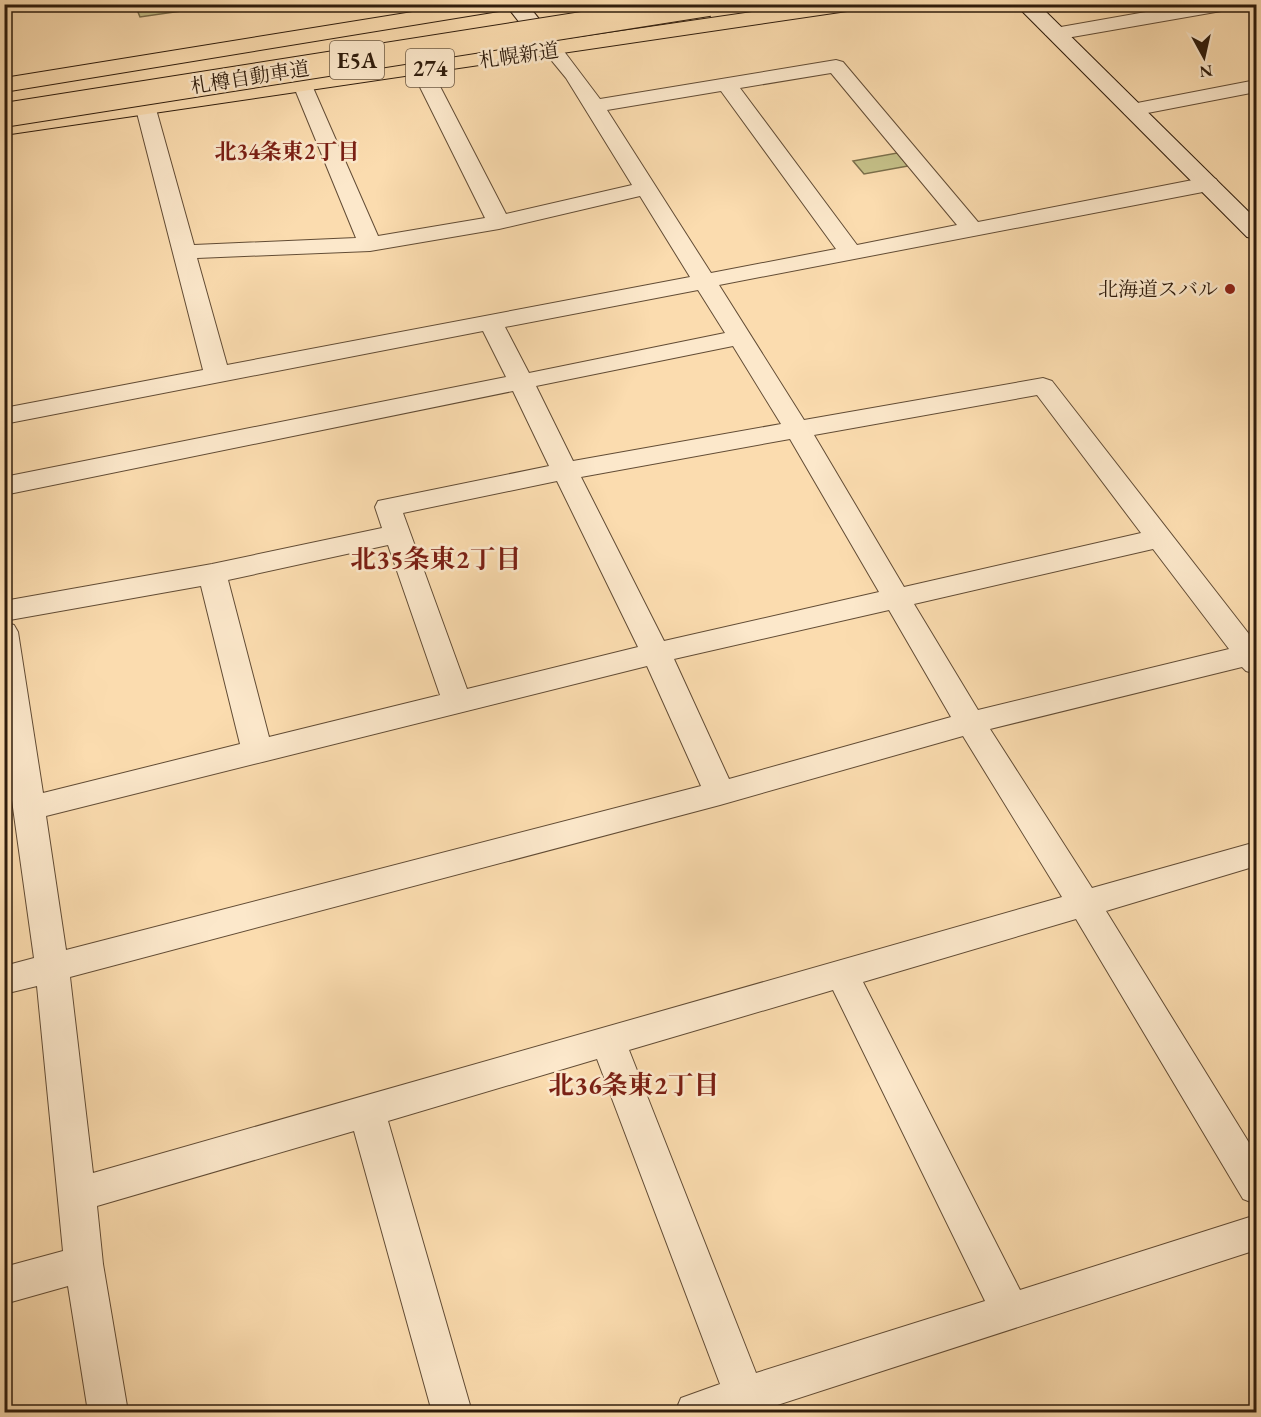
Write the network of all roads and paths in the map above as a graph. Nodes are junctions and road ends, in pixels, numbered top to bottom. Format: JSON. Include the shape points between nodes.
{"nodes":[{"id":1,"x":505,"y":4,"type":"edge"},
{"id":2,"x":515,"y":4,"type":"edge"},
{"id":3,"x":615,"y":4,"type":"edge"},
{"id":4,"x":709,"y":4,"type":"edge"},
{"id":5,"x":854,"y":4,"type":"edge"},
{"id":6,"x":1025,"y":4,"type":"edge"},
{"id":7,"x":1227,"y":4,"type":"edge"},
{"id":8,"x":1055,"y":34,"type":"junction"},
{"id":9,"x":553,"y":50,"type":"junction"},
{"id":10,"x":421,"y":69,"type":"junction"},
{"id":11,"x":4,"y":85,"type":"edge"},
{"id":12,"x":727,"y":85,"type":"junction"},
{"id":13,"x":1257,"y":86,"type":"edge"},
{"id":14,"x":304,"y":87,"type":"junction"},
{"id":15,"x":4,"y":98,"type":"edge"},
{"id":16,"x":594,"y":106,"type":"junction"},
{"id":17,"x":146,"y":109,"type":"junction"},
{"id":18,"x":1132,"y":110,"type":"junction"},
{"id":19,"x":4,"y":115,"type":"edge"},
{"id":20,"x":4,"y":128,"type":"edge"},
{"id":21,"x":1208,"y":184,"type":"junction"},
{"id":22,"x":646,"y":188,"type":"junction"},
{"id":23,"x":499,"y":222,"type":"junction"},
{"id":24,"x":972,"y":230,"type":"junction"},
{"id":25,"x":1257,"y":232,"type":"edge"},
{"id":26,"x":370,"y":244,"type":"junction"},
{"id":27,"x":183,"y":252,"type":"junction"},
{"id":28,"x":851,"y":253,"type":"junction"},
{"id":29,"x":705,"y":281,"type":"junction"},
{"id":30,"x":491,"y":322,"type":"junction"},
{"id":31,"x":738,"y":338,"type":"junction"},
{"id":32,"x":217,"y":375,"type":"junction"},
{"id":33,"x":521,"y":382,"type":"junction"},
{"id":34,"x":4,"y":416,"type":"edge"},
{"id":35,"x":799,"y":432,"type":"junction"},
{"id":36,"x":565,"y":471,"type":"junction"},
{"id":37,"x":4,"y":486,"type":"edge"},
{"id":38,"x":397,"y":534,"type":"junction"},
{"id":39,"x":1159,"y":538,"type":"junction"},
{"id":40,"x":212,"y":574,"type":"junction"},
{"id":41,"x":898,"y":597,"type":"junction"},
{"id":42,"x":4,"y":611,"type":"edge"},
{"id":43,"x":4,"y":632,"type":"edge"},
{"id":44,"x":656,"y":653,"type":"junction"},
{"id":45,"x":1254,"y":657,"type":"edge"},
{"id":46,"x":457,"y":702,"type":"junction"},
{"id":47,"x":970,"y":723,"type":"junction"},
{"id":48,"x":257,"y":751,"type":"junction"},
{"id":49,"x":720,"y":793,"type":"junction"},
{"id":50,"x":29,"y":808,"type":"junction"},
{"id":51,"x":1257,"y":854,"type":"edge"},
{"id":52,"x":1085,"y":905,"type":"junction"},
{"id":53,"x":51,"y":969,"type":"junction"},
{"id":54,"x":842,"y":973,"type":"junction"},
{"id":55,"x":4,"y":980,"type":"edge"},
{"id":56,"x":608,"y":1041,"type":"junction"},
{"id":57,"x":367,"y":1111,"type":"junction"},
{"id":58,"x":1257,"y":1187,"type":"edge"},
{"id":59,"x":76,"y":1195,"type":"junction"},
{"id":60,"x":1257,"y":1233,"type":"edge"},
{"id":61,"x":84,"y":1264,"type":"junction"},
{"id":62,"x":4,"y":1286,"type":"edge"},
{"id":63,"x":1011,"y":1312,"type":"junction"},
{"id":64,"x":745,"y":1397,"type":"junction"},
{"id":65,"x":108,"y":1413,"type":"edge"},
{"id":66,"x":452,"y":1413,"type":"edge"},
{"id":67,"x":695,"y":1413,"type":"edge"}],
"edges":[{"from":1,"to":11,"type":"highway","number":"274"},
{"from":2,"to":9,"type":"street"},
{"from":3,"to":15,"type":"highway","name":"札樽自動車道","number":"E5A"},
{"from":4,"to":19,"type":"highway","name":"札樽自動車道","number":"E5A","bridge":true},
{"from":5,"to":9,"type":"highway","name":"札幌新道","number":"274"},
{"from":6,"to":8,"type":"street"},
{"from":7,"to":8,"type":"street"},
{"from":8,"to":18,"type":"street"},
{"from":9,"to":10,"type":"highway","name":"札幌新道","number":"274"},
{"from":9,"to":16,"type":"street"},
{"from":10,"to":14,"type":"highway","name":"札幌新道","number":"274"},
{"from":10,"to":23,"type":"street"},
{"from":12,"to":16,"type":"street"},
{"from":12,"to":24,"type":"street","via":[[836,66]]},
{"from":12,"to":28,"type":"street"},
{"from":13,"to":18,"type":"street"},
{"from":14,"to":17,"type":"highway","name":"札幌新道","number":"274"},
{"from":14,"to":26,"type":"street"},
{"from":16,"to":22,"type":"street"},
{"from":17,"to":20,"type":"highway","name":"札幌新道","number":"274"},
{"from":17,"to":27,"type":"street"},
{"from":18,"to":21,"type":"street"},
{"from":21,"to":24,"type":"street"},
{"from":21,"to":25,"type":"street"},
{"from":22,"to":23,"type":"street"},
{"from":22,"to":29,"type":"street"},
{"from":23,"to":26,"type":"street"},
{"from":24,"to":28,"type":"street"},
{"from":26,"to":27,"type":"street"},
{"from":27,"to":32,"type":"street"},
{"from":28,"to":29,"type":"street"},
{"from":29,"to":30,"type":"street"},
{"from":29,"to":31,"type":"street"},
{"from":30,"to":32,"type":"street"},
{"from":30,"to":33,"type":"street"},
{"from":31,"to":33,"type":"street"},
{"from":31,"to":35,"type":"street"},
{"from":32,"to":34,"type":"street"},
{"from":33,"to":36,"type":"street"},
{"from":33,"to":37,"type":"street"},
{"from":35,"to":36,"type":"street"},
{"from":35,"to":39,"type":"street","via":[[1043,386]]},
{"from":35,"to":41,"type":"street"},
{"from":36,"to":38,"type":"street","via":[[388,507]]},
{"from":36,"to":44,"type":"street"},
{"from":38,"to":40,"type":"street"},
{"from":38,"to":46,"type":"street"},
{"from":39,"to":41,"type":"street"},
{"from":39,"to":45,"type":"street"},
{"from":40,"to":42,"type":"street"},
{"from":40,"to":48,"type":"street"},
{"from":41,"to":44,"type":"street"},
{"from":41,"to":47,"type":"street"},
{"from":43,"to":50,"type":"street"},
{"from":44,"to":46,"type":"street"},
{"from":44,"to":49,"type":"street"},
{"from":45,"to":47,"type":"street"},
{"from":46,"to":48,"type":"street"},
{"from":47,"to":49,"type":"street"},
{"from":47,"to":52,"type":"street"},
{"from":48,"to":50,"type":"street"},
{"from":49,"to":53,"type":"street"},
{"from":50,"to":53,"type":"street"},
{"from":51,"to":52,"type":"street"},
{"from":52,"to":54,"type":"street"},
{"from":52,"to":58,"type":"street"},
{"from":53,"to":55,"type":"street"},
{"from":53,"to":59,"type":"street"},
{"from":54,"to":56,"type":"street"},
{"from":54,"to":63,"type":"street"},
{"from":56,"to":57,"type":"street"},
{"from":56,"to":64,"type":"street"},
{"from":57,"to":59,"type":"street"},
{"from":57,"to":66,"type":"street"},
{"from":59,"to":61,"type":"street"},
{"from":60,"to":63,"type":"street"},
{"from":61,"to":62,"type":"street"},
{"from":61,"to":65,"type":"street"},
{"from":63,"to":64,"type":"street"},
{"from":64,"to":67,"type":"street"}]}
